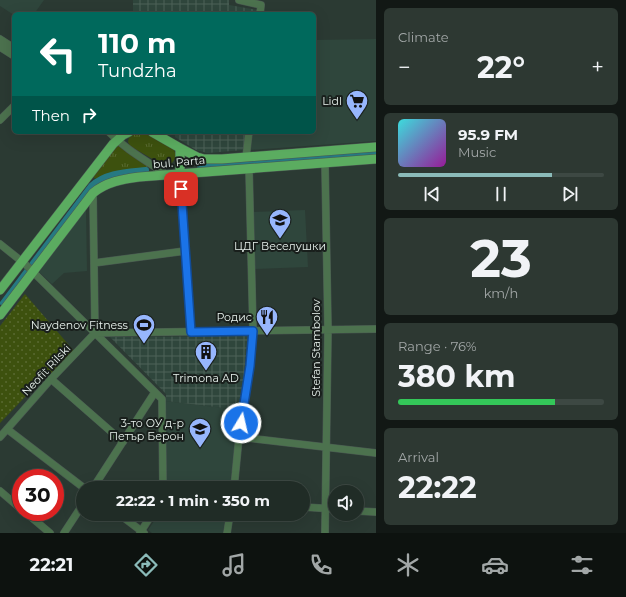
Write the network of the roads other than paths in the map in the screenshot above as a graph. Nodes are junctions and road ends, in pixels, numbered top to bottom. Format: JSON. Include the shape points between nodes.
{"nodes":[{"id":1,"x":239,"y":0,"type":"edge"},
{"id":2,"x":260,"y":12,"type":"edge"},
{"id":3,"x":0,"y":39,"type":"edge"},
{"id":4,"x":0,"y":47,"type":"edge"},
{"id":5,"x":12,"y":47,"type":"edge"},
{"id":6,"x":12,"y":55,"type":"edge"},
{"id":7,"x":12,"y":108,"type":"edge"},
{"id":8,"x":0,"y":120,"type":"edge"},
{"id":9,"x":111,"y":134,"type":"edge"},
{"id":10,"x":125,"y":134,"type":"edge"},
{"id":11,"x":156,"y":134,"type":"edge"},
{"id":12,"x":249,"y":134,"type":"edge"},
{"id":13,"x":117,"y":140,"type":"junction"},
{"id":14,"x":376,"y":147,"type":"edge"},
{"id":15,"x":180,"y":148,"type":"junction"},
{"id":16,"x":246,"y":157,"type":"junction"},
{"id":17,"x":180,"y":159,"type":"junction"},
{"id":18,"x":376,"y":159,"type":"edge"},
{"id":19,"x":325,"y":163,"type":"junction"},
{"id":20,"x":249,"y":168,"type":"junction"},
{"id":21,"x":180,"y":174,"type":"junction"},
{"id":22,"x":167,"y":175,"type":"junction"},
{"id":23,"x":93,"y":193,"type":"junction"},
{"id":24,"x":0,"y":244,"type":"edge"},
{"id":25,"x":185,"y":251,"type":"junction"},
{"id":26,"x":94,"y":263,"type":"junction"},
{"id":27,"x":28,"y":266,"type":"junction"},
{"id":28,"x":0,"y":290,"type":"edge"},
{"id":29,"x":0,"y":315,"type":"edge"},
{"id":30,"x":376,"y":329,"type":"edge"},
{"id":31,"x":328,"y":330,"type":"junction"},
{"id":32,"x":253,"y":331,"type":"junction"},
{"id":33,"x":191,"y":332,"type":"junction"},
{"id":34,"x":95,"y":333,"type":"junction"},
{"id":35,"x":51,"y":379,"type":"junction"},
{"id":36,"x":155,"y":392,"type":"junction"},
{"id":37,"x":7,"y":429,"type":"junction"},
{"id":38,"x":0,"y":437,"type":"edge"},
{"id":39,"x":239,"y":437,"type":"junction"},
{"id":40,"x":123,"y":442,"type":"junction"},
{"id":41,"x":326,"y":447,"type":"junction"},
{"id":42,"x":374,"y":453,"type":"edge"},
{"id":43,"x":98,"y":481,"type":"edge"},
{"id":44,"x":163,"y":481,"type":"edge"},
{"id":45,"x":235,"y":481,"type":"edge"},
{"id":46,"x":76,"y":482,"type":"edge"},
{"id":47,"x":0,"y":491,"type":"edge"},
{"id":48,"x":12,"y":501,"type":"edge"},
{"id":49,"x":310,"y":507,"type":"edge"},
{"id":50,"x":326,"y":508,"type":"junction"},
{"id":51,"x":364,"y":511,"type":"edge"},
{"id":52,"x":376,"y":512,"type":"edge"},
{"id":53,"x":76,"y":515,"type":"edge"},
{"id":54,"x":36,"y":521,"type":"edge"},
{"id":55,"x":128,"y":521,"type":"edge"},
{"id":56,"x":148,"y":521,"type":"edge"},
{"id":57,"x":229,"y":521,"type":"edge"},
{"id":58,"x":141,"y":532,"type":"edge"},
{"id":59,"x":50,"y":533,"type":"edge"},
{"id":60,"x":64,"y":533,"type":"edge"},
{"id":61,"x":227,"y":533,"type":"edge"},
{"id":62,"x":326,"y":533,"type":"edge"}],
"edges":[{"from":1,"to":2,"type":"street","via":[[260,5]]},
{"from":3,"to":5,"type":"street"},
{"from":4,"to":6,"type":"street"},
{"from":7,"to":8,"type":"street"},
{"from":9,"to":13,"type":"street"},
{"from":10,"to":13,"type":"main road","name":"bul. Parta"},
{"from":11,"to":15,"type":"main road","name":"bul. Parta"},
{"from":12,"to":16,"type":"street"},
{"from":13,"to":22,"type":"street"},
{"from":13,"to":27,"type":"main road","name":"bul. Parta"},
{"from":14,"to":16,"type":"main road","name":"bul. Parta"},
{"from":15,"to":16,"type":"main road","name":"bul. Parta","via":[[204,159]]},
{"from":15,"to":17,"type":"main road"},
{"from":17,"to":21,"type":"main road"},
{"from":17,"to":22,"type":"main road"},
{"from":18,"to":19,"type":"main road","name":"bul. Parta"},
{"from":19,"to":20,"type":"main road","name":"bul. Parta"},
{"from":19,"to":31,"type":"street","name":"Stefan Stambolov"},
{"from":20,"to":21,"type":"main road","name":"bul. Parta"},
{"from":20,"to":32,"type":"street"},
{"from":21,"to":22,"type":"main road","name":"bul. Parta"},
{"from":21,"to":25,"type":"street"},
{"from":22,"to":23,"type":"main road","name":"bul. Parta","via":[[123,180],[97,189]]},
{"from":23,"to":26,"type":"street"},
{"from":23,"to":27,"type":"main road","name":"bul. Parta"},
{"from":24,"to":27,"type":"street"},
{"from":25,"to":26,"type":"street"},
{"from":25,"to":33,"type":"street"},
{"from":26,"to":34,"type":"street"},
{"from":27,"to":28,"type":"main road","name":"bul. Parta"},
{"from":27,"to":29,"type":"main road","name":"bul. Parta"},
{"from":27,"to":34,"type":"street"},
{"from":30,"to":31,"type":"street"},
{"from":31,"to":32,"type":"street"},
{"from":31,"to":41,"type":"street","name":"Stefan Stambolov"},
{"from":32,"to":33,"type":"street"},
{"from":32,"to":39,"type":"street"},
{"from":33,"to":34,"type":"street"},
{"from":34,"to":35,"type":"street","name":"Neofit Rilski"},
{"from":34,"to":36,"type":"street"},
{"from":35,"to":37,"type":"street","name":"Neofit Rilski"},
{"from":35,"to":40,"type":"street"},
{"from":36,"to":40,"type":"street"},
{"from":36,"to":44,"type":"street","via":[[163,402]]},
{"from":37,"to":38,"type":"street","name":"Neofit Rilski"},
{"from":37,"to":46,"type":"street"},
{"from":39,"to":41,"type":"street"},
{"from":39,"to":45,"type":"street"},
{"from":40,"to":43,"type":"street"},
{"from":41,"to":42,"type":"street"},
{"from":41,"to":50,"type":"street","name":"Stefan Stambolov"},
{"from":47,"to":48,"type":"street"},
{"from":49,"to":50,"type":"street"},
{"from":50,"to":62,"type":"street","name":"Stefan Stambolov"},
{"from":51,"to":52,"type":"street"},
{"from":53,"to":60,"type":"street"},
{"from":54,"to":59,"type":"street"},
{"from":55,"to":58,"type":"street"},
{"from":56,"to":58,"type":"street"},
{"from":57,"to":61,"type":"street"}]}
